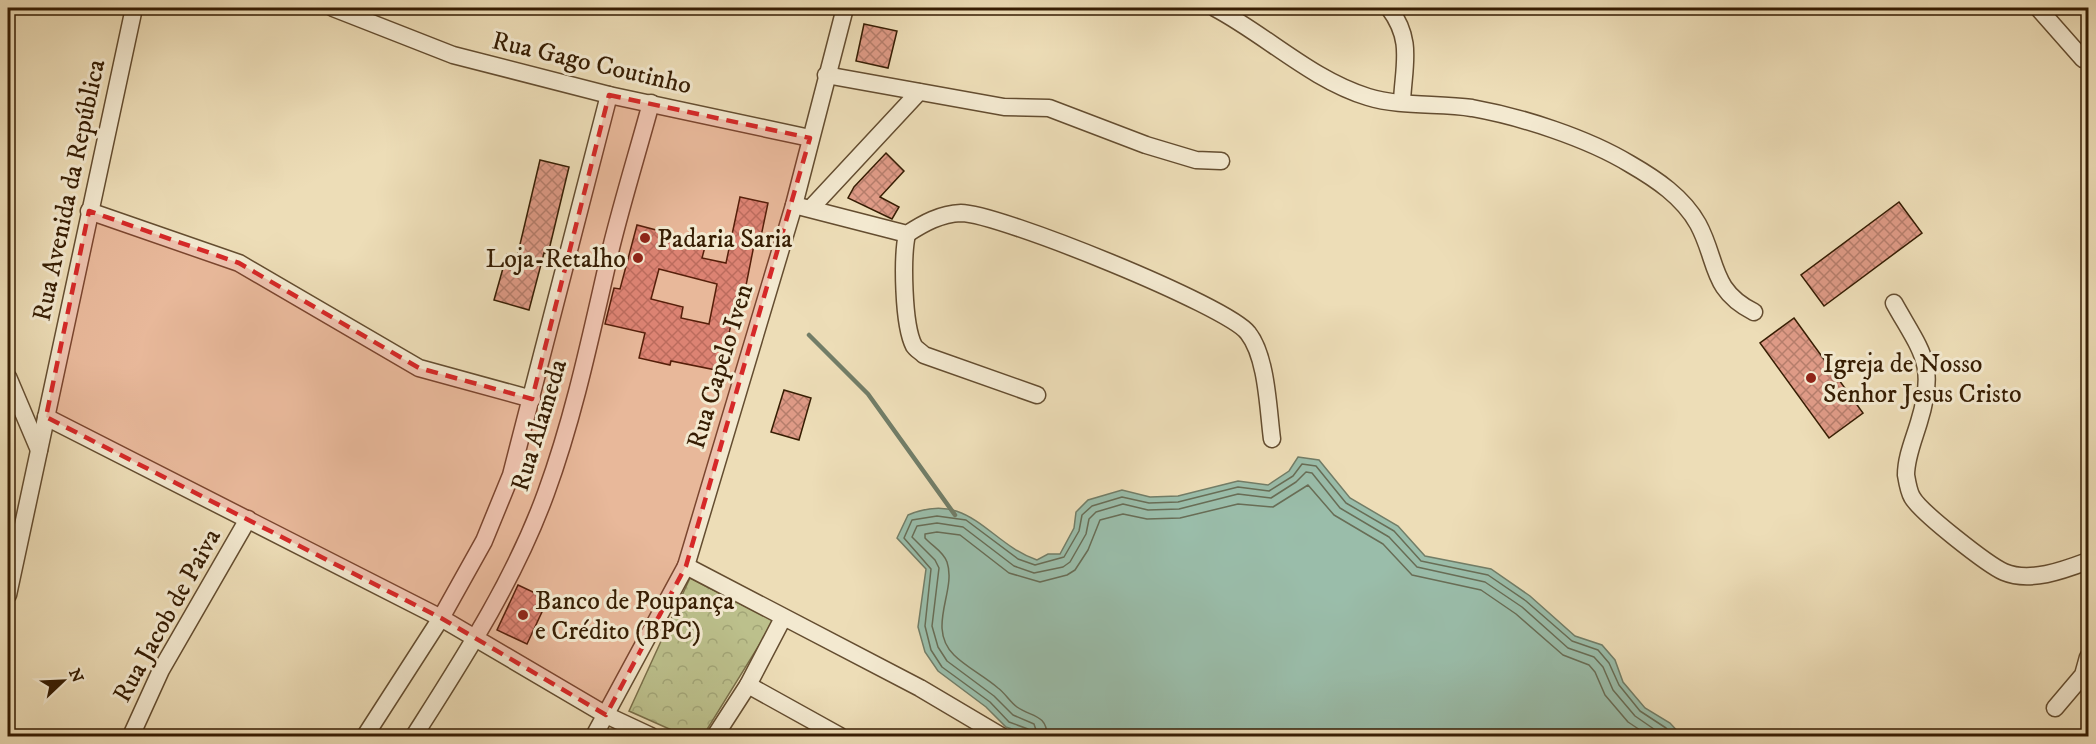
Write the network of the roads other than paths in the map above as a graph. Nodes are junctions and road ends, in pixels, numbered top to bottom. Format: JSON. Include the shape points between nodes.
{"nodes":[{"id":1,"x":134,"y":8,"type":"edge"},
{"id":2,"x":333,"y":8,"type":"edge"},
{"id":3,"x":845,"y":8,"type":"edge"},
{"id":4,"x":1215,"y":8,"type":"edge"},
{"id":5,"x":1389,"y":8,"type":"edge"},
{"id":6,"x":2038,"y":8,"type":"edge"},
{"id":7,"x":2083,"y":59,"type":"dead end"},
{"id":8,"x":826,"y":75,"type":"junction"},
{"id":9,"x":919,"y":92,"type":"junction"},
{"id":10,"x":609,"y":95,"type":"junction"},
{"id":11,"x":1402,"y":101,"type":"junction"},
{"id":12,"x":651,"y":103,"type":"junction"},
{"id":13,"x":810,"y":138,"type":"junction"},
{"id":14,"x":1221,"y":161,"type":"dead end"},
{"id":15,"x":802,"y":206,"type":"junction"},
{"id":16,"x":89,"y":211,"type":"junction"},
{"id":17,"x":907,"y":234,"type":"junction"},
{"id":18,"x":1894,"y":303,"type":"dead end"},
{"id":19,"x":1754,"y":312,"type":"dead end"},
{"id":20,"x":8,"y":377,"type":"edge"},
{"id":21,"x":1037,"y":395,"type":"dead end"},
{"id":22,"x":532,"y":399,"type":"junction"},
{"id":23,"x":46,"y":417,"type":"junction"},
{"id":24,"x":1272,"y":439,"type":"dead end"},
{"id":25,"x":39,"y":450,"type":"junction"},
{"id":26,"x":248,"y":519,"type":"junction"},
{"id":27,"x":2088,"y":561,"type":"edge"},
{"id":28,"x":686,"y":566,"type":"junction"},
{"id":29,"x":8,"y":595,"type":"edge"},
{"id":30,"x":441,"y":618,"type":"junction"},
{"id":31,"x":783,"y":618,"type":"junction"},
{"id":32,"x":477,"y":638,"type":"junction"},
{"id":33,"x":2088,"y":657,"type":"edge"},
{"id":34,"x":748,"y":685,"type":"junction"},
{"id":35,"x":2055,"y":708,"type":"dead end"},
{"id":36,"x":606,"y":715,"type":"junction"},
{"id":37,"x":131,"y":736,"type":"edge"},
{"id":38,"x":364,"y":736,"type":"edge"},
{"id":39,"x":414,"y":736,"type":"edge"},
{"id":40,"x":594,"y":736,"type":"edge"},
{"id":41,"x":651,"y":736,"type":"edge"},
{"id":42,"x":715,"y":736,"type":"edge"},
{"id":43,"x":840,"y":736,"type":"edge"},
{"id":44,"x":1001,"y":736,"type":"edge"}],
"edges":[{"from":1,"to":16,"type":"street","name":"Rua Avenida da República"},
{"from":2,"to":10,"type":"street","name":"Rua Gago Coutinho","via":[[453,55]]},
{"from":3,"to":8,"type":"street","name":"Rua Capelo Iven"},
{"from":4,"to":11,"type":"street","via":[[1339,86],[1370,98]]},
{"from":5,"to":11,"type":"street","via":[[1401,23],[1406,39]]},
{"from":6,"to":7,"type":"street"},
{"from":8,"to":9,"type":"street"},
{"from":8,"to":13,"type":"street","name":"Rua Capelo Iven"},
{"from":9,"to":14,"type":"street","via":[[1004,107],[1049,108],[1146,145],[1196,159]]},
{"from":9,"to":15,"type":"street"},
{"from":10,"to":12,"type":"street","name":"Rua Gago Coutinho"},
{"from":10,"to":22,"type":"street","name":"Rua Alameda"},
{"from":11,"to":19,"type":"street","via":[[1473,108],[1578,138],[1631,164],[1675,194],[1698,224],[1725,289],[1735,303]]},
{"from":12,"to":13,"type":"street","name":"Rua Gago Coutinho"},
{"from":12,"to":32,"type":"street","name":"Rua Alameda","via":[[574,403],[545,494]]},
{"from":13,"to":15,"type":"street","name":"Rua Capelo Iven"},
{"from":15,"to":17,"type":"street"},
{"from":15,"to":28,"type":"street","name":"Rua Capelo Iven"},
{"from":16,"to":22,"type":"street","via":[[239,263],[419,368]]},
{"from":16,"to":23,"type":"street","name":"Rua Avenida da República"},
{"from":17,"to":21,"type":"street","via":[[903,251],[905,289],[914,346],[924,355]]},
{"from":17,"to":24,"type":"street","via":[[944,215],[980,216],[1091,254],[1220,314],[1247,331],[1254,342],[1261,361]]},
{"from":18,"to":27,"type":"street","via":[[1924,358],[1928,379],[1909,454],[1906,476],[1911,496],[1924,511],[2004,572],[2059,572]]},
{"from":20,"to":25,"type":"street"},
{"from":22,"to":30,"type":"street","name":"Rua Alameda","via":[[512,475],[484,541]]},
{"from":23,"to":25,"type":"street","name":"Rua Avenida da República"},
{"from":23,"to":26,"type":"street"},
{"from":25,"to":29,"type":"street","name":"Rua Avenida da República"},
{"from":26,"to":30,"type":"street"},
{"from":26,"to":37,"type":"street","name":"Rua Jacob de Paiva","via":[[161,669]]},
{"from":28,"to":31,"type":"street"},
{"from":28,"to":36,"type":"street","name":"Rua Capelo Iven"},
{"from":30,"to":32,"type":"street"},
{"from":30,"to":38,"type":"street","name":"Rua Alameda"},
{"from":31,"to":34,"type":"street"},
{"from":31,"to":44,"type":"street","via":[[920,688]]},
{"from":32,"to":36,"type":"street"},
{"from":32,"to":39,"type":"street","name":"Rua Alameda"},
{"from":33,"to":35,"type":"street","via":[[2083,675]]},
{"from":34,"to":42,"type":"street"},
{"from":34,"to":43,"type":"street"},
{"from":36,"to":40,"type":"street","name":"Rua Capelo Iven"},
{"from":36,"to":41,"type":"street"}]}
